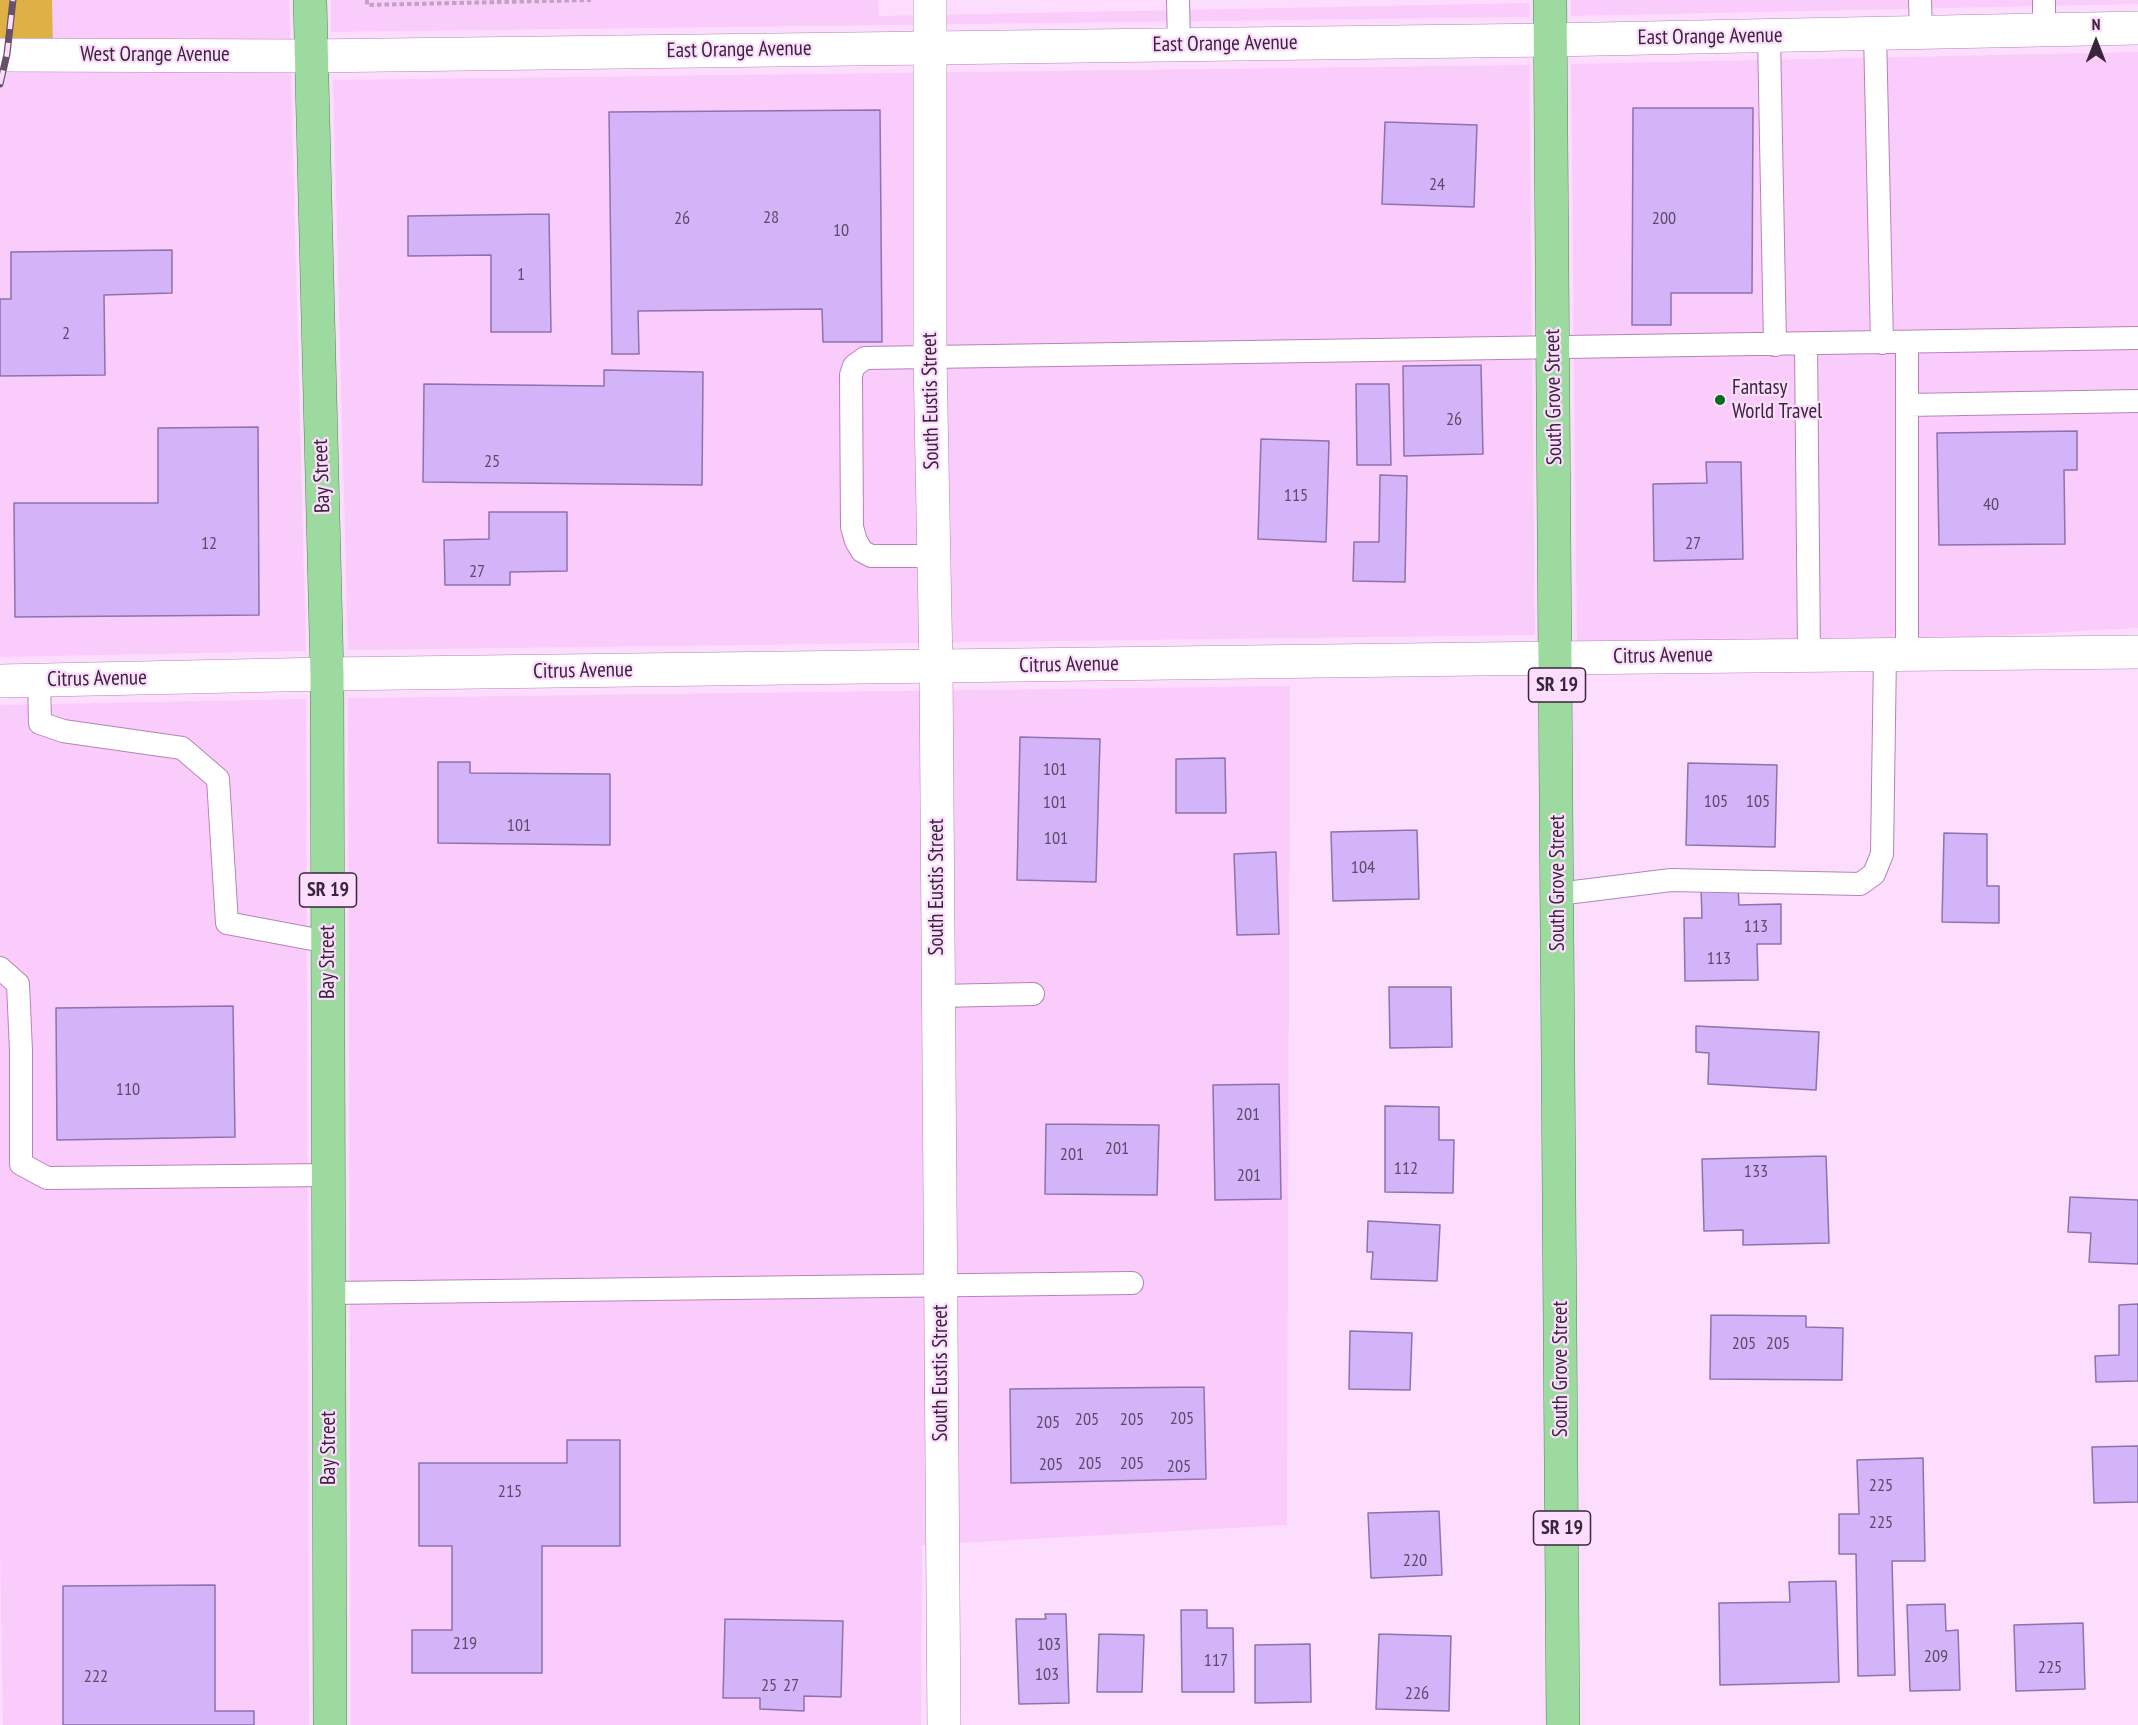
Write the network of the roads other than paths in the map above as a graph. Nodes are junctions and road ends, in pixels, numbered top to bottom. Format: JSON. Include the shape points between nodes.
{"nodes":[{"id":1,"x":310,"y":0,"type":"edge"},
{"id":2,"x":930,"y":0,"type":"edge"},
{"id":3,"x":1178,"y":0,"type":"edge"},
{"id":4,"x":1550,"y":0,"type":"edge"},
{"id":5,"x":1920,"y":0,"type":"edge"},
{"id":6,"x":2044,"y":15,"type":"edge"},
{"id":7,"x":2138,"y":28,"type":"edge"},
{"id":8,"x":1875,"y":33,"type":"junction"},
{"id":9,"x":1920,"y":33,"type":"junction"},
{"id":10,"x":1768,"y":36,"type":"junction"},
{"id":11,"x":1550,"y":40,"type":"junction"},
{"id":12,"x":1179,"y":45,"type":"junction"},
{"id":13,"x":930,"y":48,"type":"junction"},
{"id":14,"x":0,"y":55,"type":"edge"},
{"id":15,"x":311,"y":56,"type":"junction"},
{"id":16,"x":2138,"y":338,"type":"edge"},
{"id":17,"x":1907,"y":342,"type":"junction"},
{"id":18,"x":1882,"y":343,"type":"junction"},
{"id":19,"x":1775,"y":345,"type":"junction"},
{"id":20,"x":1806,"y":345,"type":"junction"},
{"id":21,"x":1553,"y":349,"type":"junction"},
{"id":22,"x":930,"y":358,"type":"junction"},
{"id":23,"x":2138,"y":401,"type":"edge"},
{"id":24,"x":1907,"y":405,"type":"junction"},
{"id":25,"x":933,"y":556,"type":"junction"},
{"id":26,"x":2138,"y":652,"type":"edge"},
{"id":27,"x":1809,"y":654,"type":"junction"},
{"id":28,"x":1896,"y":654,"type":"junction"},
{"id":29,"x":1556,"y":658,"type":"junction"},
{"id":30,"x":936,"y":667,"type":"junction"},
{"id":31,"x":327,"y":674,"type":"junction"},
{"id":32,"x":39,"y":680,"type":"junction"},
{"id":33,"x":0,"y":681,"type":"edge"},
{"id":34,"x":1558,"y":894,"type":"junction"},
{"id":35,"x":328,"y":942,"type":"junction"},
{"id":36,"x":0,"y":968,"type":"edge"},
{"id":37,"x":1032,"y":994,"type":"dead end"},
{"id":38,"x":938,"y":996,"type":"junction"},
{"id":39,"x":328,"y":1175,"type":"junction"},
{"id":40,"x":1132,"y":1283,"type":"dead end"},
{"id":41,"x":941,"y":1286,"type":"junction"},
{"id":42,"x":329,"y":1293,"type":"junction"},
{"id":43,"x":330,"y":1725,"type":"edge"},
{"id":44,"x":944,"y":1725,"type":"edge"},
{"id":45,"x":1563,"y":1725,"type":"edge"}],
"edges":[{"from":1,"to":15,"type":"main road","number":"SR 19"},
{"from":2,"to":13,"type":"street","name":"South Eustis Street"},
{"from":3,"to":12,"type":"lane"},
{"from":4,"to":11,"type":"main road","number":"SR 19"},
{"from":5,"to":9,"type":"lane"},
{"from":6,"to":7,"type":"street","name":"East Orange Avenue"},
{"from":6,"to":9,"type":"street","name":"East Orange Avenue"},
{"from":8,"to":9,"type":"street","name":"East Orange Avenue"},
{"from":8,"to":10,"type":"street","name":"East Orange Avenue"},
{"from":8,"to":18,"type":"lane"},
{"from":10,"to":11,"type":"street","name":"East Orange Avenue"},
{"from":10,"to":19,"type":"lane"},
{"from":11,"to":12,"type":"street","name":"East Orange Avenue"},
{"from":11,"to":21,"type":"main road","name":"South Grove Street","number":"SR 19"},
{"from":12,"to":13,"type":"street","name":"East Orange Avenue"},
{"from":13,"to":15,"type":"street","name":"East Orange Avenue"},
{"from":13,"to":22,"type":"street","name":"South Eustis Street"},
{"from":14,"to":15,"type":"street","name":"West Orange Avenue"},
{"from":15,"to":31,"type":"main road","name":"Bay Street","number":"SR 19"},
{"from":16,"to":17,"type":"lane"},
{"from":17,"to":18,"type":"lane"},
{"from":17,"to":24,"type":"lane"},
{"from":18,"to":20,"type":"lane"},
{"from":19,"to":20,"type":"lane"},
{"from":19,"to":21,"type":"lane"},
{"from":20,"to":27,"type":"lane"},
{"from":21,"to":22,"type":"lane"},
{"from":21,"to":29,"type":"main road","name":"South Grove Street","number":"SR 19"},
{"from":22,"to":25,"type":"street","name":"South Eustis Street"},
{"from":22,"to":25,"type":"lane","via":[[866,358],[854,366],[852,527],[862,551],[871,556]]},
{"from":23,"to":24,"type":"lane"},
{"from":24,"to":28,"type":"lane"},
{"from":25,"to":30,"type":"street","name":"South Eustis Street"},
{"from":26,"to":28,"type":"street","name":"Citrus Avenue"},
{"from":27,"to":28,"type":"street","name":"Citrus Avenue"},
{"from":27,"to":29,"type":"street","name":"Citrus Avenue"},
{"from":28,"to":34,"type":"lane","via":[[1882,854],[1874,874],[1860,884],[1671,879]]},
{"from":29,"to":30,"type":"street","name":"Citrus Avenue"},
{"from":29,"to":34,"type":"main road","name":"South Grove Street","number":"SR 19"},
{"from":30,"to":31,"type":"street","name":"Citrus Avenue"},
{"from":30,"to":38,"type":"street","name":"South Eustis Street"},
{"from":31,"to":32,"type":"street","name":"Citrus Avenue"},
{"from":31,"to":35,"type":"main road","name":"Bay Street","number":"SR 19"},
{"from":32,"to":33,"type":"street","name":"Citrus Avenue"},
{"from":32,"to":35,"type":"lane","via":[[40,723],[63,731],[182,748],[218,779],[227,923]]},
{"from":34,"to":45,"type":"main road","name":"South Grove Street","number":"SR 19"},
{"from":35,"to":39,"type":"main road","name":"Bay Street","number":"SR 19"},
{"from":36,"to":39,"type":"lane","via":[[18,984],[21,1164],[47,1178]]},
{"from":37,"to":38,"type":"lane"},
{"from":38,"to":41,"type":"street","name":"South Eustis Street"},
{"from":39,"to":42,"type":"main road","name":"Bay Street","number":"SR 19"},
{"from":40,"to":41,"type":"lane"},
{"from":41,"to":42,"type":"lane"},
{"from":41,"to":44,"type":"street","name":"South Eustis Street"},
{"from":42,"to":43,"type":"main road","name":"Bay Street","number":"SR 19"}]}
